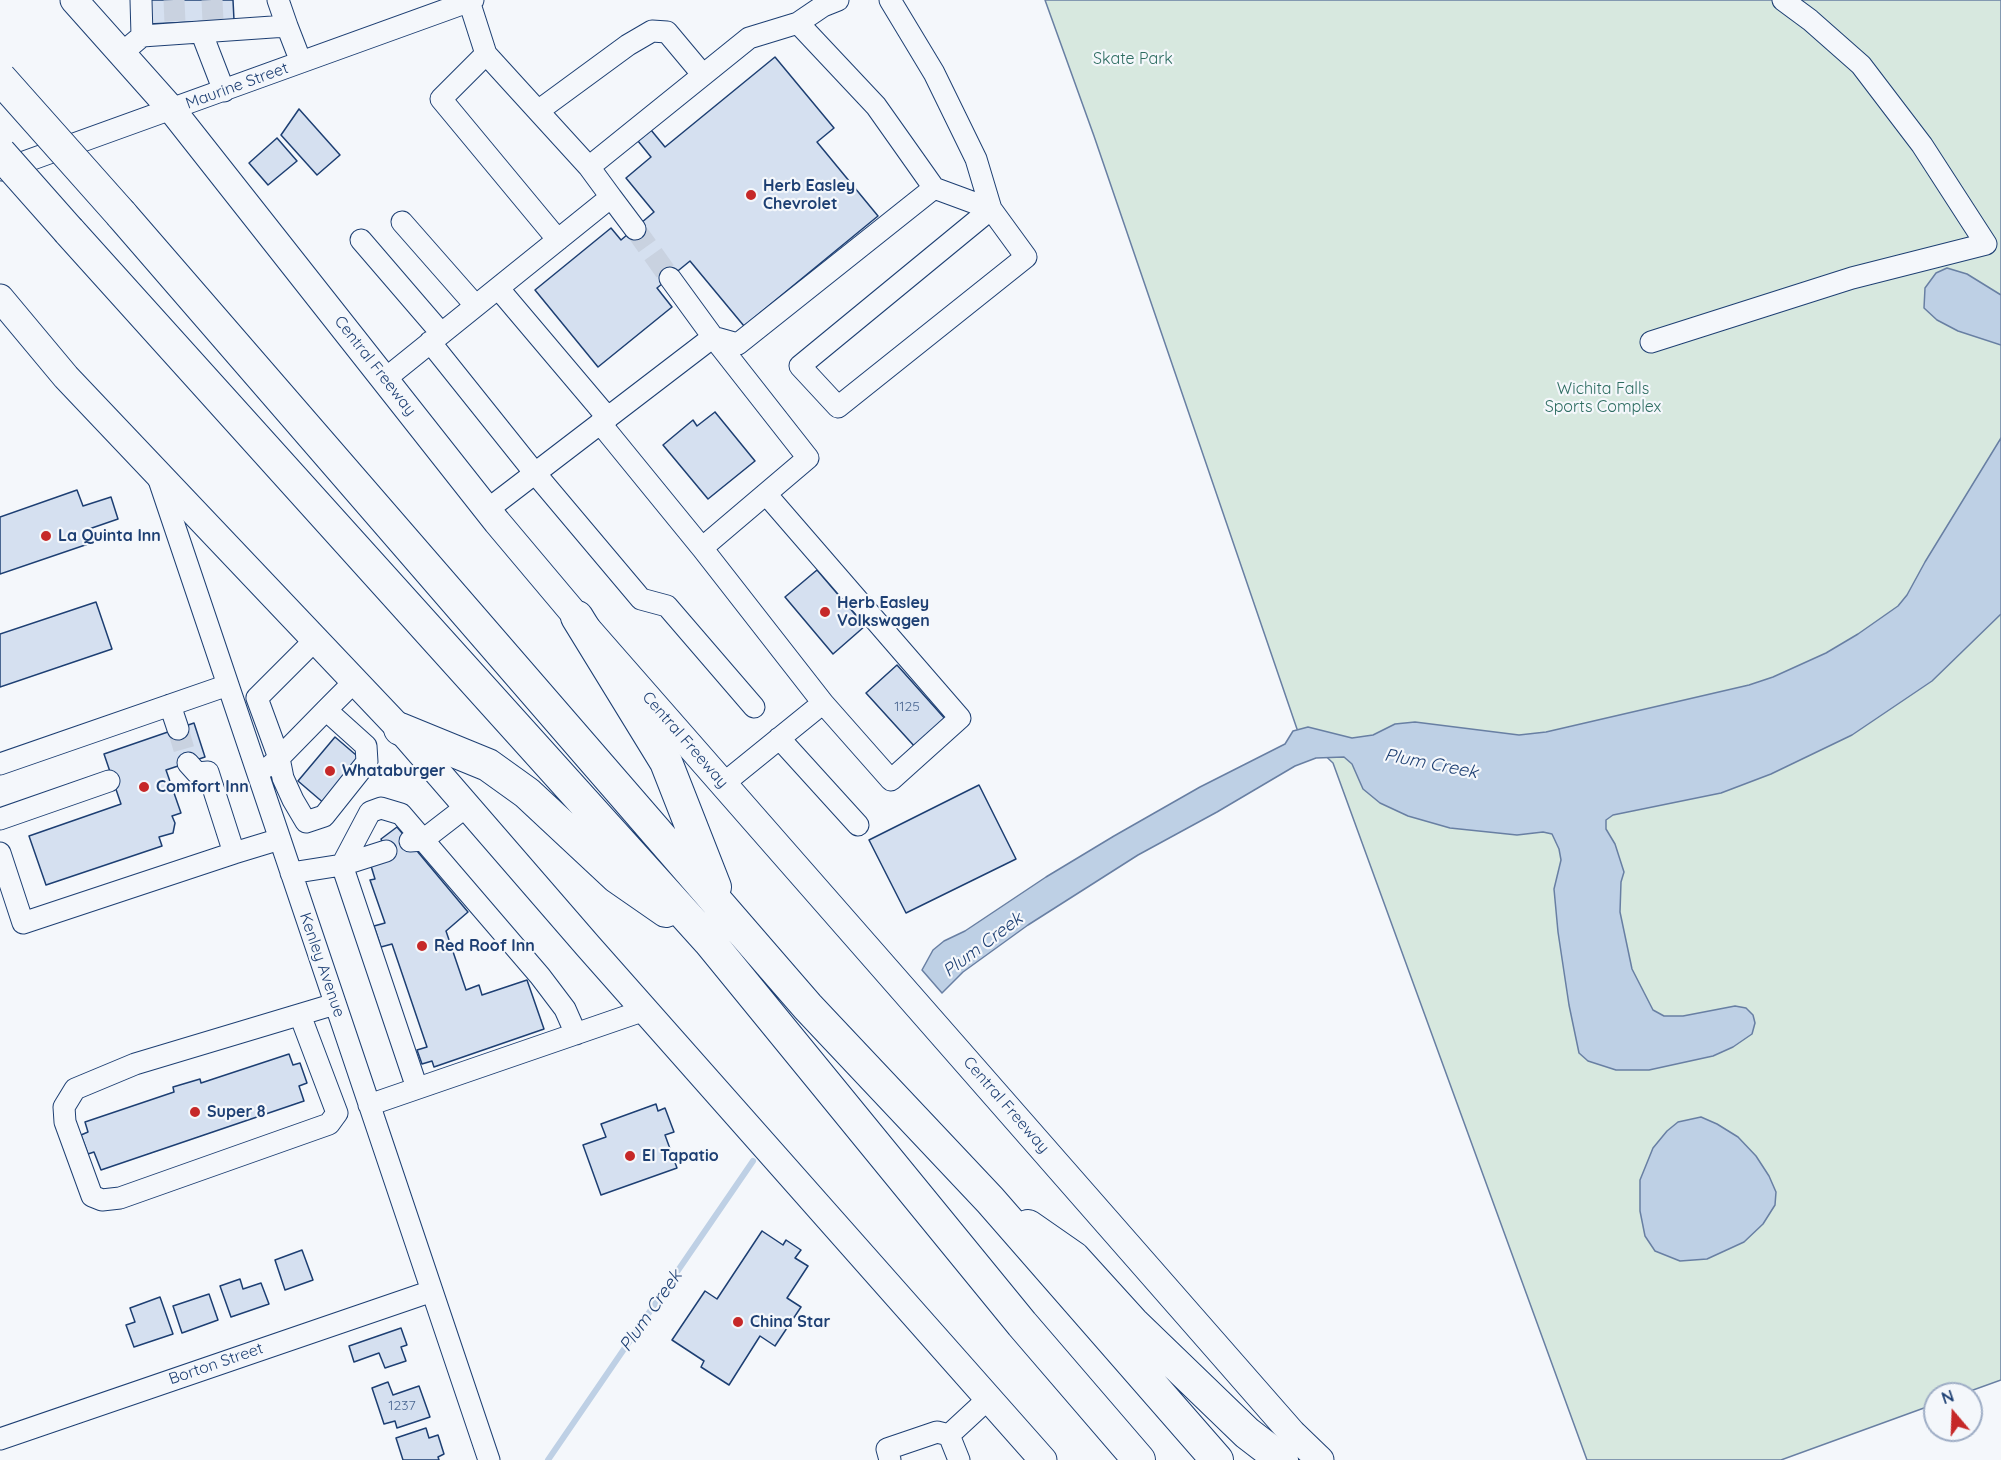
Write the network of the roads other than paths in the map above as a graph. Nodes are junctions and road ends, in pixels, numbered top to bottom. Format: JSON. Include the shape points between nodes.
{"nodes":[{"id":1,"x":74,"y":0,"type":"edge"},
{"id":2,"x":141,"y":0,"type":"edge"},
{"id":3,"x":278,"y":0,"type":"edge"},
{"id":4,"x":838,"y":0,"type":"edge"},
{"id":5,"x":890,"y":0,"type":"edge"},
{"id":6,"x":1783,"y":0,"type":"edge"},
{"id":7,"x":471,"y":1,"type":"edge"},
{"id":8,"x":412,"y":10,"type":"edge"},
{"id":9,"x":798,"y":23,"type":"junction"},
{"id":10,"x":287,"y":26,"type":"junction"},
{"id":11,"x":210,"y":29,"type":"junction"},
{"id":12,"x":132,"y":45,"type":"junction"},
{"id":13,"x":486,"y":54,"type":"junction"},
{"id":14,"x":301,"y":62,"type":"junction"},
{"id":15,"x":703,"y":75,"type":"junction"},
{"id":16,"x":0,"y":78,"type":"edge"},
{"id":17,"x":224,"y":91,"type":"junction"},
{"id":18,"x":172,"y":110,"type":"junction"},
{"id":19,"x":538,"y":111,"type":"junction"},
{"id":20,"x":0,"y":153,"type":"edge"},
{"id":21,"x":589,"y":167,"type":"junction"},
{"id":22,"x":0,"y":171,"type":"edge"},
{"id":23,"x":934,"y":188,"type":"junction"},
{"id":24,"x":611,"y":197,"type":"junction"},
{"id":25,"x":990,"y":210,"type":"junction"},
{"id":26,"x":402,"y":222,"type":"dead end"},
{"id":27,"x":634,"y":229,"type":"tunnel mouth"},
{"id":28,"x":1994,"y":239,"type":"edge"},
{"id":29,"x":361,"y":240,"type":"dead end"},
{"id":30,"x":558,"y":240,"type":"junction"},
{"id":31,"x":670,"y":278,"type":"tunnel mouth"},
{"id":32,"x":498,"y":288,"type":"junction"},
{"id":33,"x":0,"y":298,"type":"edge"},
{"id":34,"x":475,"y":305,"type":"junction"},
{"id":35,"x":713,"y":337,"type":"junction"},
{"id":36,"x":436,"y":338,"type":"junction"},
{"id":37,"x":1651,"y":342,"type":"dead end"},
{"id":38,"x":385,"y":379,"type":"junction"},
{"id":39,"x":604,"y":421,"type":"junction"},
{"id":40,"x":156,"y":471,"type":"junction"},
{"id":41,"x":534,"y":472,"type":"junction"},
{"id":42,"x":766,"y":494,"type":"junction"},
{"id":43,"x":487,"y":510,"type":"junction"},
{"id":44,"x":702,"y":548,"type":"junction"},
{"id":45,"x":577,"y":617,"type":"junction"},
{"id":46,"x":316,"y":639,"type":"junction"},
{"id":47,"x":355,"y":681,"type":"junction"},
{"id":48,"x":228,"y":685,"type":"junction"},
{"id":49,"x":823,"y":703,"type":"junction"},
{"id":50,"x":170,"y":705,"type":"junction"},
{"id":51,"x":754,"y":707,"type":"dead end"},
{"id":52,"x":326,"y":710,"type":"junction"},
{"id":53,"x":178,"y":729,"type":"tunnel mouth"},
{"id":54,"x":400,"y":729,"type":"junction"},
{"id":55,"x":779,"y":738,"type":"junction"},
{"id":56,"x":279,"y":758,"type":"junction"},
{"id":57,"x":188,"y":763,"type":"tunnel mouth"},
{"id":58,"x":0,"y":764,"type":"edge"},
{"id":59,"x":258,"y":775,"type":"junction"},
{"id":60,"x":109,"y":781,"type":"dead end"},
{"id":61,"x":723,"y":783,"type":"junction"},
{"id":62,"x":467,"y":806,"type":"junction"},
{"id":63,"x":0,"y":819,"type":"edge"},
{"id":64,"x":858,"y":825,"type":"dead end"},
{"id":65,"x":280,"y":839,"type":"junction"},
{"id":66,"x":416,"y":840,"type":"junction"},
{"id":67,"x":386,"y":851,"type":"dead end"},
{"id":68,"x":0,"y":853,"type":"edge"},
{"id":69,"x":234,"y":853,"type":"junction"},
{"id":70,"x":342,"y":865,"type":"junction"},
{"id":71,"x":291,"y":873,"type":"junction"},
{"id":72,"x":724,"y":910,"type":"junction"},
{"id":73,"x":709,"y":941,"type":"junction"},
{"id":74,"x":335,"y":1004,"type":"junction"},
{"id":75,"x":645,"y":1010,"type":"junction"},
{"id":76,"x":300,"y":1015,"type":"junction"},
{"id":77,"x":576,"y":1034,"type":"junction"},
{"id":78,"x":417,"y":1089,"type":"junction"},
{"id":79,"x":369,"y":1105,"type":"junction"},
{"id":80,"x":990,"y":1200,"type":"junction"},
{"id":81,"x":432,"y":1291,"type":"junction"},
{"id":82,"x":989,"y":1398,"type":"junction"},
{"id":83,"x":1090,"y":1404,"type":"junction"},
{"id":84,"x":949,"y":1435,"type":"junction"},
{"id":85,"x":0,"y":1439,"type":"edge"},
{"id":86,"x":489,"y":1460,"type":"edge"},
{"id":87,"x":890,"y":1460,"type":"edge"},
{"id":88,"x":959,"y":1460,"type":"edge"},
{"id":89,"x":1043,"y":1460,"type":"edge"},
{"id":90,"x":1111,"y":1460,"type":"edge"},
{"id":91,"x":1139,"y":1460,"type":"edge"},
{"id":92,"x":1217,"y":1460,"type":"edge"},
{"id":93,"x":1282,"y":1460,"type":"edge"},
{"id":94,"x":1320,"y":1460,"type":"edge"}],
"edges":[{"from":1,"to":12,"type":"main road","name":"Central Freeway"},
{"from":2,"to":12,"type":"street"},
{"from":3,"to":10,"type":"street"},
{"from":4,"to":9,"type":"street"},
{"from":5,"to":25,"type":"street","via":[[934,73],[976,159]]},
{"from":6,"to":28,"type":"street","via":[[1861,65]]},
{"from":7,"to":8,"type":"street","name":"Maurine Street"},
{"from":7,"to":13,"type":"street"},
{"from":8,"to":14,"type":"street","name":"Maurine Street"},
{"from":9,"to":15,"type":"street","via":[[749,38]]},
{"from":9,"to":23,"type":"street","via":[[876,106]]},
{"from":10,"to":11,"type":"street"},
{"from":10,"to":14,"type":"street"},
{"from":11,"to":12,"type":"street","via":[[175,29]]},
{"from":11,"to":17,"type":"street"},
{"from":12,"to":18,"type":"main road","name":"Central Freeway"},
{"from":13,"to":19,"type":"street"},
{"from":13,"to":30,"type":"street","via":[[441,99]]},
{"from":14,"to":17,"type":"street","name":"Maurine Street"},
{"from":15,"to":19,"type":"street","via":[[667,32],[652,32]]},
{"from":15,"to":21,"type":"street"},
{"from":16,"to":72,"type":"highway","bridge":true},
{"from":17,"to":18,"type":"street","name":"Maurine Street"},
{"from":18,"to":22,"type":"street","name":"Maurine Street"},
{"from":18,"to":38,"type":"main road","name":"Central Freeway"},
{"from":19,"to":21,"type":"street"},
{"from":20,"to":73,"type":"highway","bridge":true},
{"from":21,"to":24,"type":"street"},
{"from":23,"to":25,"type":"street"},
{"from":23,"to":35,"type":"street","via":[[738,344]]},
{"from":24,"to":27,"type":"street"},
{"from":24,"to":30,"type":"street"},
{"from":25,"to":25,"type":"street","via":[[1026,257],[838,407],[800,366]]},
{"from":26,"to":34,"type":"street"},
{"from":28,"to":37,"type":"street","via":[[1852,278]]},
{"from":29,"to":36,"type":"street"},
{"from":30,"to":32,"type":"street"},
{"from":31,"to":35,"type":"street"},
{"from":32,"to":34,"type":"street"},
{"from":32,"to":39,"type":"street"},
{"from":33,"to":40,"type":"main road","via":[[66,377]]},
{"from":34,"to":36,"type":"street"},
{"from":35,"to":39,"type":"street"},
{"from":35,"to":42,"type":"street","via":[[808,458]]},
{"from":36,"to":38,"type":"street"},
{"from":36,"to":41,"type":"street"},
{"from":38,"to":43,"type":"main road","name":"Central Freeway"},
{"from":39,"to":41,"type":"street"},
{"from":39,"to":44,"type":"street"},
{"from":40,"to":46,"type":"main road"},
{"from":40,"to":48,"type":"street","name":"Kenley Avenue"},
{"from":41,"to":43,"type":"street"},
{"from":41,"to":51,"type":"street","via":[[641,599],[667,606]]},
{"from":42,"to":44,"type":"street"},
{"from":42,"to":49,"type":"street","via":[[960,718],[891,780]]},
{"from":43,"to":45,"type":"main road","name":"Central Freeway"},
{"from":44,"to":49,"type":"street"},
{"from":45,"to":61,"type":"main road","name":"Central Freeway"},
{"from":45,"to":72,"type":"highway","via":[[666,762]]},
{"from":46,"to":47,"type":"main road"},
{"from":46,"to":56,"type":"street","via":[[257,698]]},
{"from":47,"to":52,"type":"street"},
{"from":47,"to":54,"type":"main road"},
{"from":48,"to":50,"type":"street"},
{"from":48,"to":59,"type":"street","name":"Kenley Avenue"},
{"from":49,"to":55,"type":"street"},
{"from":50,"to":53,"type":"street"},
{"from":50,"to":58,"type":"street"},
{"from":52,"to":56,"type":"street"},
{"from":52,"to":56,"type":"street","via":[[366,746],[367,762],[324,816],[306,822],[283,778]]},
{"from":54,"to":62,"type":"main road"},
{"from":54,"to":73,"type":"highway","via":[[488,765],[527,793],[617,878]]},
{"from":55,"to":61,"type":"street"},
{"from":55,"to":64,"type":"street"},
{"from":56,"to":59,"type":"street"},
{"from":57,"to":69,"type":"street","via":[[198,773],[208,772]]},
{"from":59,"to":65,"type":"street","name":"Kenley Avenue"},
{"from":60,"to":63,"type":"street"},
{"from":61,"to":94,"type":"main road","name":"Central Freeway"},
{"from":62,"to":66,"type":"street"},
{"from":62,"to":75,"type":"main road"},
{"from":65,"to":69,"type":"street"},
{"from":65,"to":71,"type":"street","name":"Kenley Avenue"},
{"from":66,"to":70,"type":"street","via":[[401,814],[381,807],[370,812]]},
{"from":66,"to":77,"type":"street","via":[[540,976],[565,1009]]},
{"from":67,"to":70,"type":"street"},
{"from":68,"to":69,"type":"street","via":[[23,923]]},
{"from":70,"to":71,"type":"street"},
{"from":70,"to":78,"type":"street"},
{"from":71,"to":74,"type":"street","name":"Kenley Avenue"},
{"from":72,"to":80,"type":"highway","via":[[808,1007]]},
{"from":73,"to":83,"type":"highway"},
{"from":74,"to":76,"type":"street"},
{"from":74,"to":79,"type":"street","name":"Kenley Avenue"},
{"from":75,"to":77,"type":"street"},
{"from":75,"to":82,"type":"main road"},
{"from":76,"to":76,"type":"street","via":[[135,1064],[75,1089],[64,1107],[65,1122],[93,1196],[102,1200],[120,1198],[328,1124],[337,1113]]},
{"from":77,"to":78,"type":"street"},
{"from":78,"to":79,"type":"street"},
{"from":79,"to":81,"type":"street","name":"Kenley Avenue"},
{"from":80,"to":92,"type":"highway"},
{"from":80,"to":93,"type":"highway","via":[[1074,1258],[1133,1323],[1247,1433]]},
{"from":81,"to":85,"type":"street","name":"Borton Street"},
{"from":81,"to":86,"type":"street","name":"Kenley Avenue"},
{"from":82,"to":84,"type":"street"},
{"from":82,"to":89,"type":"main road"},
{"from":83,"to":90,"type":"highway"},
{"from":83,"to":91,"type":"highway"},
{"from":84,"to":87,"type":"street","via":[[937,1432],[887,1449]]},
{"from":84,"to":88,"type":"street"}]}
